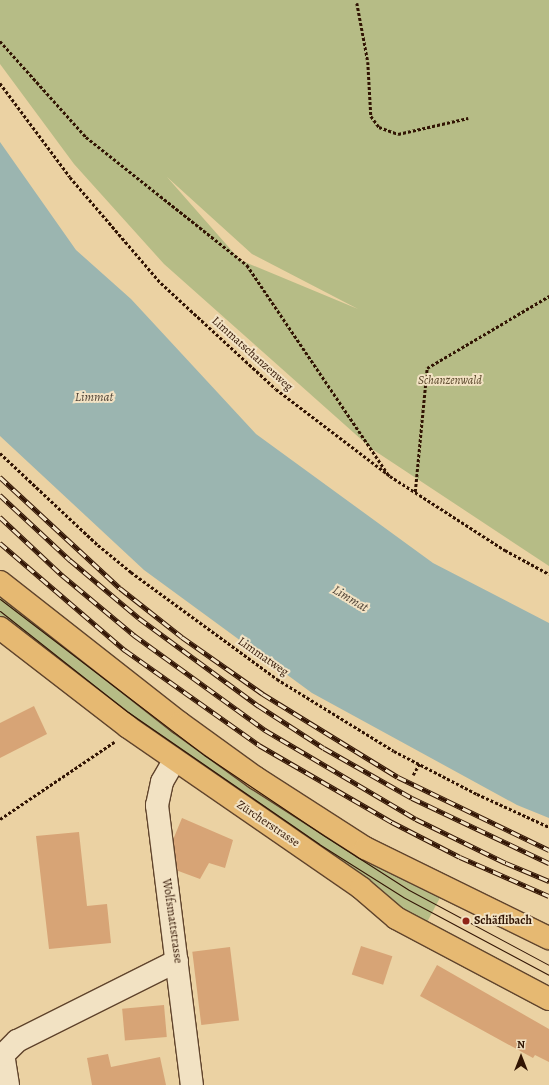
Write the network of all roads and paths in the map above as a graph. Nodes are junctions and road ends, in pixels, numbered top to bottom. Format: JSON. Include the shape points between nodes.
{"nodes":[{"id":1,"x":357,"y":3,"type":"dead end"},
{"id":2,"x":0,"y":41,"type":"edge"},
{"id":3,"x":0,"y":83,"type":"edge"},
{"id":4,"x":468,"y":118,"type":"dead end"},
{"id":5,"x":549,"y":296,"type":"edge"},
{"id":6,"x":0,"y":453,"type":"edge"},
{"id":7,"x":390,"y":476,"type":"junction"},
{"id":8,"x":415,"y":492,"type":"junction"},
{"id":9,"x":549,"y":574,"type":"edge"},
{"id":10,"x":0,"y":582,"type":"edge"},
{"id":11,"x":0,"y":628,"type":"edge"},
{"id":12,"x":128,"y":727,"type":"junction"},
{"id":13,"x":174,"y":761,"type":"junction"},
{"id":14,"x":419,"y":764,"type":"junction"},
{"id":15,"x":413,"y":775,"type":"dead end"},
{"id":16,"x":0,"y":819,"type":"edge"},
{"id":17,"x":549,"y":827,"type":"edge"},
{"id":18,"x":549,"y":938,"type":"edge"},
{"id":19,"x":178,"y":961,"type":"junction"},
{"id":20,"x":549,"y":999,"type":"edge"},
{"id":21,"x":8,"y":1085,"type":"edge"},
{"id":22,"x":192,"y":1085,"type":"edge"}],
"edges":[{"from":1,"to":4,"type":"path","via":[[368,62],[371,116],[379,127],[398,134]]},
{"from":2,"to":7,"type":"path","via":[[86,137],[247,265]]},
{"from":3,"to":7,"type":"path","name":"Limmatschanzenweg","via":[[70,177],[160,283],[276,389]]},
{"from":5,"to":8,"type":"path","via":[[427,368]]},
{"from":6,"to":14,"type":"path","name":"Limmatweg","via":[[98,545],[167,599],[308,700]]},
{"from":7,"to":8,"type":"path","name":"Limmatschanzenweg"},
{"from":8,"to":9,"type":"path","name":"Limmatschanzenweg"},
{"from":10,"to":18,"type":"main road","via":[[256,778],[365,848]]},
{"from":11,"to":12,"type":"main road","name":"Zürcherstrasse"},
{"from":12,"to":13,"type":"main road","name":"Zürcherstrasse"},
{"from":12,"to":16,"type":"path","via":[[108,747]]},
{"from":13,"to":19,"type":"street","name":"Wolfsmattstrasse","via":[[162,782],[156,805]]},
{"from":13,"to":20,"type":"main road","name":"Zürcherstrasse","via":[[361,888],[396,918]]},
{"from":14,"to":15,"type":"path"},
{"from":14,"to":17,"type":"path","name":"Limmatweg"},
{"from":19,"to":21,"type":"street","via":[[17,1041],[3,1055]]},
{"from":19,"to":22,"type":"street","name":"Wolfsmattstrasse"}]}
